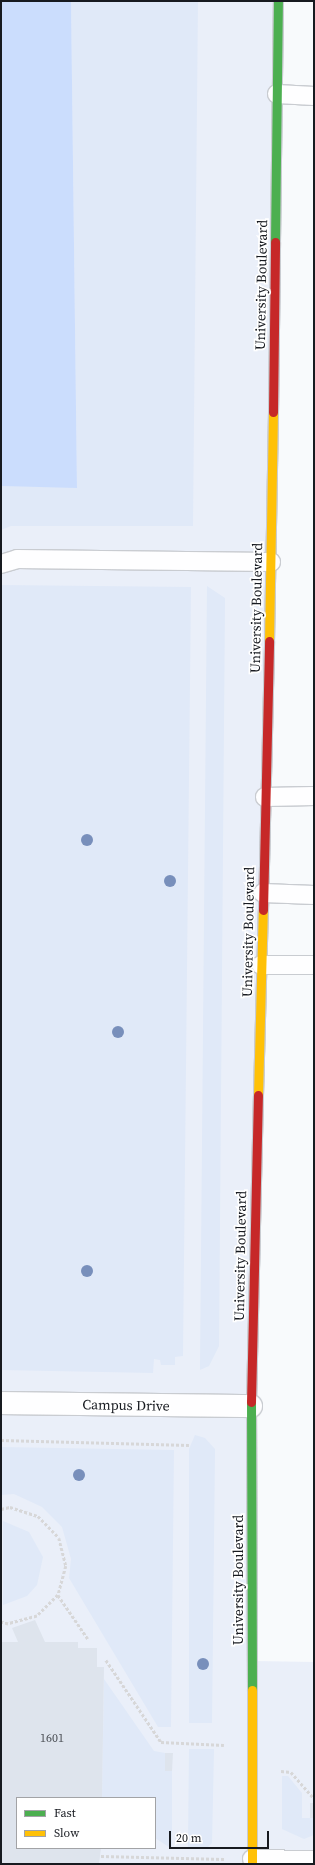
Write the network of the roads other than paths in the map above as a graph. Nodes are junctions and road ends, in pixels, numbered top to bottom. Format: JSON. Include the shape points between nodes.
{"nodes":[{"id":1,"x":278,"y":1,"type":"edge"},
{"id":2,"x":277,"y":94,"type":"junction"},
{"id":3,"x":314,"y":96,"type":"edge"},
{"id":4,"x":272,"y":562,"type":"junction"},
{"id":5,"x":1,"y":564,"type":"edge"},
{"id":6,"x":314,"y":796,"type":"edge"},
{"id":7,"x":265,"y":797,"type":"junction"},
{"id":8,"x":263,"y":893,"type":"junction"},
{"id":9,"x":314,"y":895,"type":"edge"},
{"id":10,"x":261,"y":965,"type":"junction"},
{"id":11,"x":314,"y":965,"type":"edge"},
{"id":12,"x":1,"y":1403,"type":"edge"},
{"id":13,"x":250,"y":1406,"type":"junction"},
{"id":14,"x":314,"y":1860,"type":"edge"},
{"id":15,"x":252,"y":1862,"type":"edge"}],
"edges":[{"from":1,"to":2,"type":"street","name":"University Boulevard"},
{"from":2,"to":3,"type":"lane"},
{"from":2,"to":4,"type":"street","name":"University Boulevard"},
{"from":4,"to":5,"type":"lane","via":[[18,559]]},
{"from":4,"to":7,"type":"street","name":"University Boulevard"},
{"from":6,"to":7,"type":"lane"},
{"from":7,"to":8,"type":"street","name":"University Boulevard"},
{"from":8,"to":9,"type":"lane"},
{"from":8,"to":10,"type":"street","name":"University Boulevard"},
{"from":10,"to":11,"type":"lane"},
{"from":10,"to":13,"type":"street","name":"University Boulevard"},
{"from":12,"to":13,"type":"street","name":"Campus Drive"},
{"from":13,"to":15,"type":"street","name":"University Boulevard"},
{"from":14,"to":15,"type":"lane"}]}
